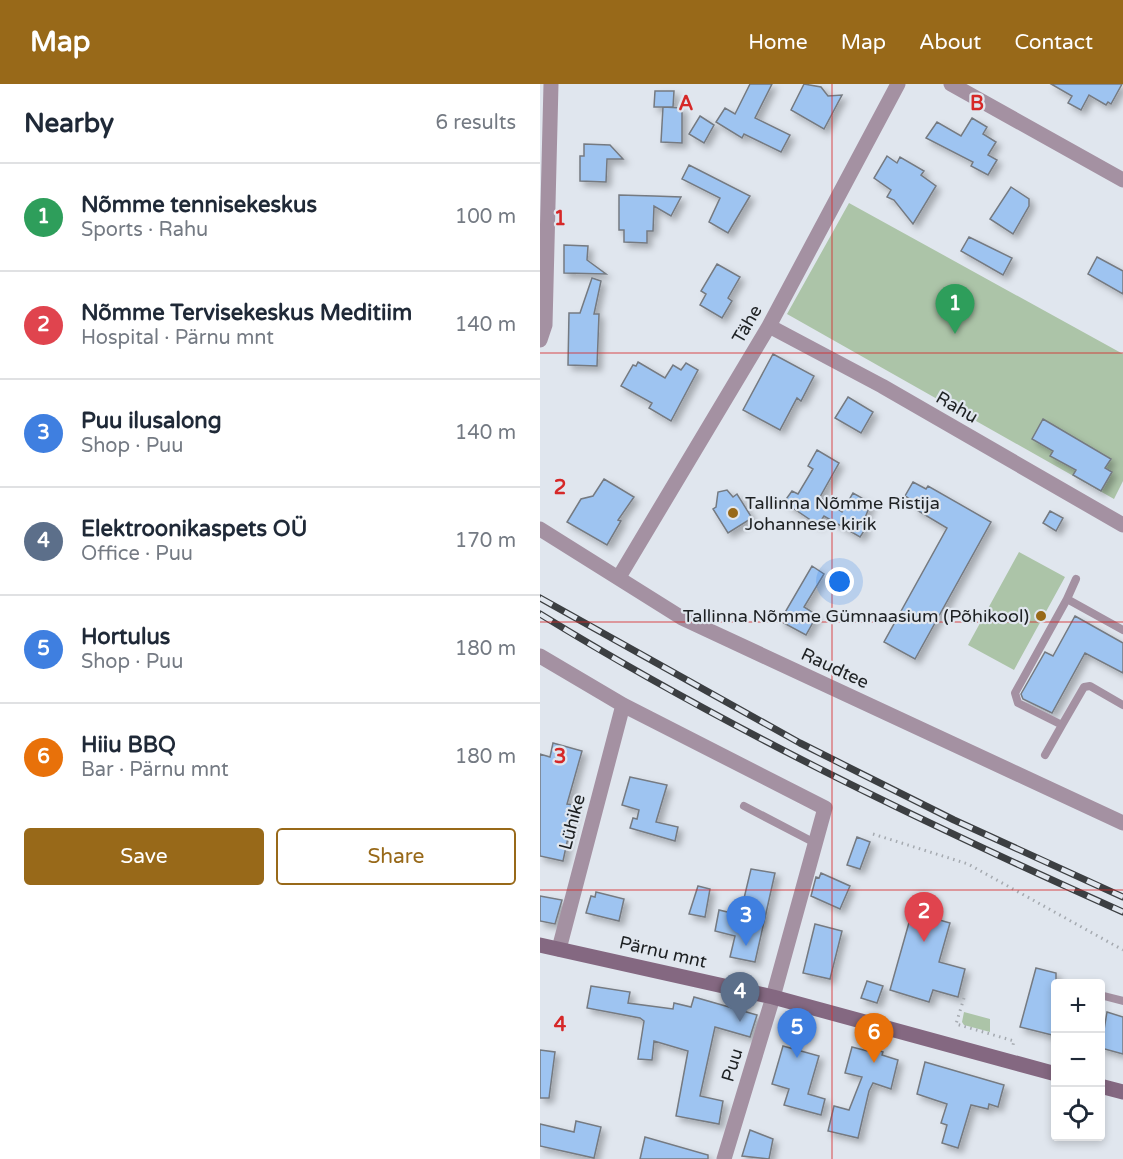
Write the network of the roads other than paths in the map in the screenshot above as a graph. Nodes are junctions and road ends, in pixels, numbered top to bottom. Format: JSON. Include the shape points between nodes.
{"nodes":[{"id":1,"x":551,"y":84,"type":"edge"},
{"id":2,"x":898,"y":84,"type":"edge"},
{"id":3,"x":951,"y":84,"type":"edge"},
{"id":4,"x":1123,"y":180,"type":"edge"},
{"id":5,"x":770,"y":326,"type":"junction"},
{"id":6,"x":540,"y":340,"type":"edge"},
{"id":7,"x":1123,"y":525,"type":"edge"},
{"id":8,"x":540,"y":529,"type":"edge"},
{"id":9,"x":619,"y":577,"type":"junction"},
{"id":10,"x":1076,"y":579,"type":"dead end"},
{"id":11,"x":1067,"y":599,"type":"junction"},
{"id":12,"x":1123,"y":630,"type":"edge"},
{"id":13,"x":540,"y":656,"type":"edge"},
{"id":14,"x":623,"y":705,"type":"junction"},
{"id":15,"x":1123,"y":705,"type":"edge"},
{"id":16,"x":1062,"y":725,"type":"junction"},
{"id":17,"x":1045,"y":755,"type":"dead end"},
{"id":18,"x":744,"y":806,"type":"dead end"},
{"id":19,"x":1123,"y":824,"type":"edge"},
{"id":20,"x":816,"y":843,"type":"junction"},
{"id":21,"x":540,"y":945,"type":"edge"},
{"id":22,"x":559,"y":949,"type":"junction"},
{"id":23,"x":1105,"y":996,"type":"edge"},
{"id":24,"x":773,"y":997,"type":"junction"},
{"id":25,"x":1123,"y":1001,"type":"edge"},
{"id":26,"x":1051,"y":1073,"type":"edge"},
{"id":27,"x":1105,"y":1087,"type":"edge"},
{"id":28,"x":1123,"y":1092,"type":"edge"},
{"id":29,"x":724,"y":1159,"type":"edge"}],
"edges":[{"from":1,"to":6,"type":"street","via":[[545,325]]},
{"from":2,"to":5,"type":"street","name":"Tähe"},
{"from":3,"to":4,"type":"street"},
{"from":5,"to":7,"type":"street","name":"Rahu"},
{"from":5,"to":9,"type":"street","name":"Tähe"},
{"from":8,"to":9,"type":"street","name":"Raudtee"},
{"from":9,"to":19,"type":"street","name":"Raudtee","via":[[682,618]]},
{"from":10,"to":11,"type":"lane"},
{"from":11,"to":12,"type":"lane"},
{"from":11,"to":16,"type":"lane","via":[[1015,693],[1018,703]]},
{"from":13,"to":14,"type":"street"},
{"from":14,"to":20,"type":"street","name":"Puu","via":[[825,808]]},
{"from":14,"to":22,"type":"street","name":"Lühike"},
{"from":15,"to":16,"type":"lane","via":[[1090,686],[1084,687]]},
{"from":16,"to":17,"type":"lane"},
{"from":18,"to":20,"type":"lane"},
{"from":20,"to":24,"type":"street","name":"Puu"},
{"from":21,"to":22,"type":"main road","name":"Pärnu mnt"},
{"from":22,"to":24,"type":"main road","name":"Pärnu mnt"},
{"from":23,"to":25,"type":"lane"},
{"from":24,"to":26,"type":"main road","name":"Pärnu mnt"},
{"from":24,"to":29,"type":"street","name":"Puu"},
{"from":27,"to":28,"type":"main road"}]}
